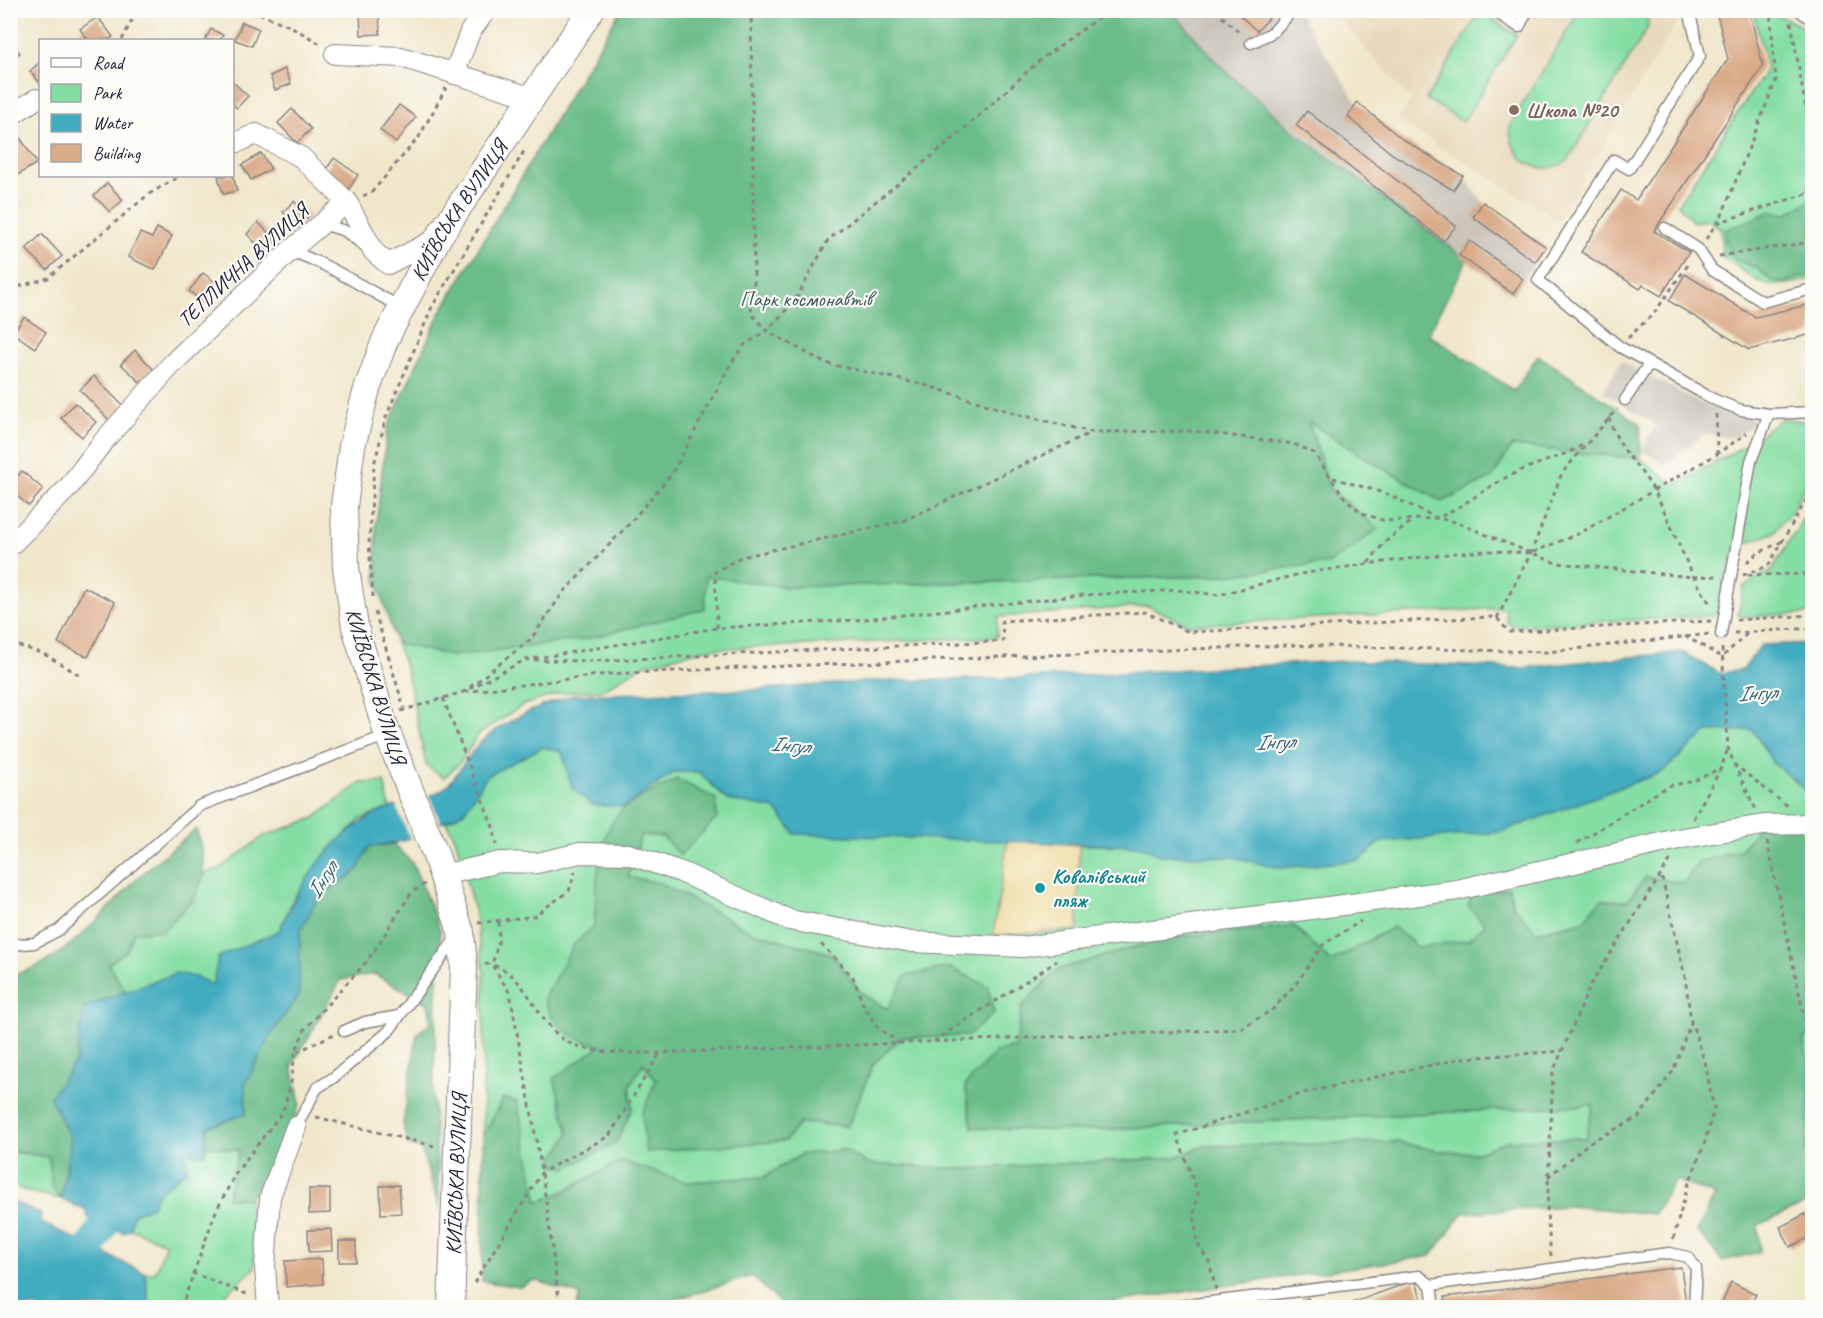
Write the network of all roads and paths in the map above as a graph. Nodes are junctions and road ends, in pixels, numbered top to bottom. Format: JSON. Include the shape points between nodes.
{"nodes":[{"id":1,"x":137,"y":10,"type":"edge"},
{"id":2,"x":251,"y":10,"type":"edge"},
{"id":3,"x":486,"y":10,"type":"edge"},
{"id":4,"x":591,"y":10,"type":"edge"},
{"id":5,"x":751,"y":10,"type":"edge"},
{"id":6,"x":1109,"y":10,"type":"edge"},
{"id":7,"x":1215,"y":10,"type":"edge"},
{"id":8,"x":1293,"y":10,"type":"edge"},
{"id":9,"x":1492,"y":10,"type":"edge"},
{"id":10,"x":1528,"y":10,"type":"edge"},
{"id":11,"x":1689,"y":10,"type":"edge"},
{"id":12,"x":1770,"y":10,"type":"edge"},
{"id":13,"x":1798,"y":10,"type":"edge"},
{"id":14,"x":1791,"y":20,"type":"dead end"},
{"id":15,"x":1812,"y":20,"type":"edge"},
{"id":16,"x":122,"y":39,"type":"edge"},
{"id":17,"x":1251,"y":43,"type":"joint"},
{"id":18,"x":335,"y":54,"type":"joint"},
{"id":19,"x":454,"y":74,"type":"junction"},
{"id":20,"x":533,"y":98,"type":"junction"},
{"id":21,"x":36,"y":99,"type":"dead end"},
{"id":22,"x":10,"y":116,"type":"edge"},
{"id":23,"x":238,"y":142,"type":"dead end"},
{"id":24,"x":1812,"y":144,"type":"edge"},
{"id":25,"x":527,"y":145,"type":"dead end"},
{"id":26,"x":1812,"y":175,"type":"edge"},
{"id":27,"x":178,"y":177,"type":"edge"},
{"id":28,"x":1811,"y":192,"type":"edge"},
{"id":29,"x":347,"y":202,"type":"junction"},
{"id":30,"x":1717,"y":223,"type":"junction"},
{"id":31,"x":323,"y":224,"type":"junction"},
{"id":32,"x":1665,"y":228,"type":"dead end"},
{"id":33,"x":438,"y":238,"type":"junction"},
{"id":34,"x":1812,"y":242,"type":"edge"},
{"id":35,"x":290,"y":251,"type":"junction"},
{"id":36,"x":374,"y":252,"type":"junction"},
{"id":37,"x":1702,"y":254,"type":"junction"},
{"id":38,"x":10,"y":289,"type":"edge"},
{"id":39,"x":1812,"y":289,"type":"edge"},
{"id":40,"x":401,"y":307,"type":"junction"},
{"id":41,"x":767,"y":331,"type":"junction"},
{"id":42,"x":1620,"y":347,"type":"junction"},
{"id":43,"x":1649,"y":364,"type":"junction"},
{"id":44,"x":1625,"y":400,"type":"joint"},
{"id":45,"x":1715,"y":400,"type":"junction"},
{"id":46,"x":1812,"y":412,"type":"edge"},
{"id":47,"x":1768,"y":414,"type":"junction"},
{"id":48,"x":1608,"y":417,"type":"junction"},
{"id":49,"x":1092,"y":432,"type":"junction"},
{"id":50,"x":1586,"y":443,"type":"junction"},
{"id":51,"x":1717,"y":454,"type":"junction"},
{"id":52,"x":1332,"y":478,"type":"junction"},
{"id":53,"x":1812,"y":490,"type":"edge"},
{"id":54,"x":1654,"y":491,"type":"junction"},
{"id":55,"x":1437,"y":518,"type":"junction"},
{"id":56,"x":1411,"y":522,"type":"junction"},
{"id":57,"x":1783,"y":541,"type":"junction"},
{"id":58,"x":10,"y":546,"type":"edge"},
{"id":59,"x":1531,"y":553,"type":"junction"},
{"id":60,"x":1367,"y":564,"type":"junction"},
{"id":61,"x":1812,"y":574,"type":"edge"},
{"id":62,"x":1747,"y":575,"type":"junction"},
{"id":63,"x":1732,"y":576,"type":"junction"},
{"id":64,"x":1693,"y":577,"type":"junction"},
{"id":65,"x":1812,"y":615,"type":"edge"},
{"id":66,"x":1497,"y":618,"type":"junction"},
{"id":67,"x":1724,"y":620,"type":"junction"},
{"id":68,"x":717,"y":628,"type":"junction"},
{"id":69,"x":1812,"y":628,"type":"edge"},
{"id":70,"x":1721,"y":634,"type":"junction"},
{"id":71,"x":10,"y":643,"type":"edge"},
{"id":72,"x":525,"y":660,"type":"junction"},
{"id":73,"x":83,"y":677,"type":"dead end"},
{"id":74,"x":464,"y":692,"type":"junction"},
{"id":75,"x":443,"y":698,"type":"junction"},
{"id":76,"x":404,"y":708,"type":"junction"},
{"id":77,"x":385,"y":727,"type":"junction"},
{"id":78,"x":1728,"y":748,"type":"junction"},
{"id":79,"x":1734,"y":764,"type":"junction"},
{"id":80,"x":1721,"y":768,"type":"junction"},
{"id":81,"x":1792,"y":810,"type":"dead end"},
{"id":82,"x":1812,"y":824,"type":"edge"},
{"id":83,"x":1764,"y":825,"type":"junction"},
{"id":84,"x":1683,"y":838,"type":"junction"},
{"id":85,"x":496,"y":840,"type":"dead end"},
{"id":86,"x":1572,"y":846,"type":"dead end"},
{"id":87,"x":580,"y":853,"type":"junction"},
{"id":88,"x":438,"y":864,"type":"junction"},
{"id":89,"x":1662,"y":876,"type":"junction"},
{"id":90,"x":1362,"y":921,"type":"dead end"},
{"id":91,"x":498,"y":922,"type":"junction"},
{"id":92,"x":461,"y":932,"type":"junction"},
{"id":93,"x":819,"y":942,"type":"dead end"},
{"id":94,"x":10,"y":945,"type":"edge"},
{"id":95,"x":1061,"y":959,"type":"dead end"},
{"id":96,"x":492,"y":964,"type":"junction"},
{"id":97,"x":464,"y":967,"type":"junction"},
{"id":98,"x":399,"y":1016,"type":"junction"},
{"id":99,"x":1691,"y":1021,"type":"junction"},
{"id":100,"x":344,"y":1030,"type":"joint"},
{"id":101,"x":933,"y":1042,"type":"junction"},
{"id":102,"x":901,"y":1044,"type":"junction"},
{"id":103,"x":1562,"y":1051,"type":"junction"},
{"id":104,"x":295,"y":1053,"type":"junction"},
{"id":105,"x":660,"y":1053,"type":"junction"},
{"id":106,"x":1812,"y":1054,"type":"edge"},
{"id":107,"x":296,"y":1128,"type":"junction"},
{"id":108,"x":1812,"y":1135,"type":"edge"},
{"id":109,"x":261,"y":1140,"type":"junction"},
{"id":110,"x":441,"y":1148,"type":"dead end"},
{"id":111,"x":1812,"y":1150,"type":"edge"},
{"id":112,"x":542,"y":1172,"type":"junction"},
{"id":113,"x":1548,"y":1177,"type":"junction"},
{"id":114,"x":1669,"y":1253,"type":"junction"},
{"id":115,"x":1552,"y":1269,"type":"junction"},
{"id":116,"x":192,"y":1273,"type":"junction"},
{"id":117,"x":1431,"y":1285,"type":"junction"},
{"id":118,"x":460,"y":1300,"type":"edge"},
{"id":119,"x":1219,"y":1300,"type":"junction"},
{"id":120,"x":268,"y":1305,"type":"edge"},
{"id":121,"x":181,"y":1308,"type":"edge"},
{"id":122,"x":560,"y":1308,"type":"edge"},
{"id":123,"x":1162,"y":1308,"type":"edge"},
{"id":124,"x":1434,"y":1308,"type":"edge"},
{"id":125,"x":1694,"y":1308,"type":"edge"}],
"edges":[{"from":1,"to":16,"type":"path"},
{"from":2,"to":18,"type":"path","via":[[292,27]]},
{"from":3,"to":19,"type":"street","via":[[470,32]]},
{"from":4,"to":20,"type":"street","name":"КИЇВСЬКА ВУЛИЦЯ"},
{"from":5,"to":41,"type":"path","via":[[751,313]]},
{"from":6,"to":41,"type":"path","via":[[1040,60],[952,140],[828,240],[796,299]]},
{"from":7,"to":17,"type":"path"},
{"from":8,"to":17,"type":"lane","via":[[1273,32]]},
{"from":9,"to":10,"type":"lane","via":[[1519,27]]},
{"from":11,"to":42,"type":"lane","via":[[1700,56],[1629,169],[1614,160],[1538,280]]},
{"from":12,"to":30,"type":"path","via":[[1776,81]]},
{"from":13,"to":15,"type":"lane"},
{"from":14,"to":24,"type":"path"},
{"from":18,"to":19,"type":"street","via":[[401,57]]},
{"from":19,"to":20,"type":"street"},
{"from":19,"to":29,"type":"path","via":[[419,137],[372,192]]},
{"from":20,"to":33,"type":"street","name":"КИЇВСЬКА ВУЛИЦЯ"},
{"from":21,"to":22,"type":"street"},
{"from":23,"to":29,"type":"street","via":[[256,134],[301,157]]},
{"from":25,"to":76,"type":"path","via":[[432,307],[386,417],[375,465],[369,544],[374,608]]},
{"from":26,"to":28,"type":"path"},
{"from":27,"to":38,"type":"path","via":[[149,194],[48,278]]},
{"from":28,"to":30,"type":"path"},
{"from":29,"to":31,"type":"street","name":"ТЕПЛИЧНА ВУЛИЦЯ"},
{"from":29,"to":36,"type":"street"},
{"from":30,"to":37,"type":"path"},
{"from":31,"to":35,"type":"street","name":"ТЕПЛИЧНА ВУЛИЦЯ"},
{"from":31,"to":36,"type":"lane","via":[[345,231]]},
{"from":32,"to":37,"type":"lane"},
{"from":33,"to":36,"type":"street","via":[[388,264]]},
{"from":33,"to":40,"type":"street","name":"КИЇВСЬКА ВУЛИЦЯ"},
{"from":34,"to":37,"type":"path"},
{"from":35,"to":40,"type":"lane","via":[[320,261]]},
{"from":35,"to":58,"type":"street","name":"ТЕПЛИЧНА ВУЛИЦЯ","via":[[174,362],[102,442],[68,488]]},
{"from":37,"to":39,"type":"lane","via":[[1712,270],[1763,302]]},
{"from":37,"to":42,"type":"path","via":[[1655,312]]},
{"from":40,"to":77,"type":"street","name":"КИЇВСЬКА ВУЛИЦЯ","via":[[366,389],[352,446],[344,506],[346,568],[355,627]]},
{"from":41,"to":49,"type":"path","via":[[825,363],[925,385],[1020,415]]},
{"from":41,"to":74,"type":"path","via":[[744,345],[730,364],[673,472],[562,594],[531,639]]},
{"from":42,"to":43,"type":"lane"},
{"from":43,"to":44,"type":"lane"},
{"from":43,"to":45,"type":"lane"},
{"from":44,"to":48,"type":"path"},
{"from":45,"to":47,"type":"lane","via":[[1741,410]]},
{"from":45,"to":51,"type":"path"},
{"from":46,"to":47,"type":"lane"},
{"from":47,"to":51,"type":"path"},
{"from":47,"to":63,"type":"lane","via":[[1751,461]]},
{"from":48,"to":50,"type":"path"},
{"from":48,"to":54,"type":"path","via":[[1614,437]]},
{"from":49,"to":52,"type":"path","via":[[1194,431],[1294,444],[1314,453]]},
{"from":49,"to":68,"type":"path","via":[[903,521],[741,557],[716,572]]},
{"from":50,"to":55,"type":"path","via":[[1508,477]]},
{"from":50,"to":59,"type":"path","via":[[1562,473]]},
{"from":51,"to":54,"type":"path"},
{"from":52,"to":55,"type":"path","via":[[1387,494]]},
{"from":52,"to":56,"type":"path","via":[[1344,497],[1362,513],[1385,521]]},
{"from":53,"to":57,"type":"path"},
{"from":54,"to":59,"type":"path","via":[[1580,533]]},
{"from":54,"to":64,"type":"path"},
{"from":55,"to":56,"type":"path"},
{"from":55,"to":59,"type":"path"},
{"from":56,"to":60,"type":"path","via":[[1385,542]]},
{"from":57,"to":62,"type":"path","via":[[1768,566]]},
{"from":57,"to":63,"type":"path","via":[[1758,553]]},
{"from":59,"to":60,"type":"path","via":[[1456,553]]},
{"from":59,"to":64,"type":"path","via":[[1556,563]]},
{"from":59,"to":66,"type":"path"},
{"from":60,"to":68,"type":"path","via":[[1300,574],[1218,595],[1178,590],[1084,595],[856,620]]},
{"from":61,"to":62,"type":"path"},
{"from":62,"to":63,"type":"path"},
{"from":63,"to":64,"type":"path"},
{"from":63,"to":67,"type":"lane"},
{"from":64,"to":67,"type":"path"},
{"from":65,"to":67,"type":"path"},
{"from":66,"to":67,"type":"path","via":[[1509,632]]},
{"from":66,"to":72,"type":"path","via":[[1189,632],[1145,612],[1002,621],[1003,641],[593,661]]},
{"from":67,"to":70,"type":"lane"},
{"from":68,"to":72,"type":"path"},
{"from":69,"to":70,"type":"path"},
{"from":70,"to":74,"type":"path","via":[[1547,652],[1288,645],[685,670],[607,674]]},
{"from":70,"to":78,"type":"path"},
{"from":71,"to":73,"type":"path","via":[[44,654]]},
{"from":72,"to":74,"type":"path"},
{"from":74,"to":75,"type":"path"},
{"from":75,"to":76,"type":"path"},
{"from":75,"to":85,"type":"path"},
{"from":76,"to":77,"type":"path"},
{"from":77,"to":88,"type":"street","name":"КИЇВСЬКА ВУЛИЦЯ"},
{"from":77,"to":94,"type":"lane","via":[[377,739],[199,806],[59,930],[34,943]]},
{"from":78,"to":79,"type":"path"},
{"from":78,"to":80,"type":"path"},
{"from":79,"to":81,"type":"path"},
{"from":79,"to":83,"type":"path"},
{"from":80,"to":84,"type":"path"},
{"from":80,"to":86,"type":"path","via":[[1694,781],[1668,786]]},
{"from":82,"to":83,"type":"street"},
{"from":83,"to":84,"type":"street"},
{"from":83,"to":106,"type":"path"},
{"from":84,"to":87,"type":"street","via":[[1456,890],[1023,947],[912,942],[789,920],[681,872],[628,854]]},
{"from":84,"to":89,"type":"path"},
{"from":87,"to":88,"type":"street","via":[[537,863]]},
{"from":87,"to":91,"type":"path","via":[[569,891],[534,916]]},
{"from":88,"to":92,"type":"street","name":"КИЇВСЬКА ВУЛИЦЯ"},
{"from":88,"to":104,"type":"path","via":[[412,892],[368,960],[305,1029]]},
{"from":89,"to":99,"type":"path"},
{"from":89,"to":103,"type":"path","via":[[1591,984]]},
{"from":90,"to":101,"type":"path","via":[[1324,944],[1295,986],[1272,1010],[1240,1029]]},
{"from":91,"to":92,"type":"path","via":[[472,924]]},
{"from":91,"to":96,"type":"path","via":[[499,939]]},
{"from":92,"to":97,"type":"street","name":"КИЇВСЬКА ВУЛИЦЯ"},
{"from":92,"to":98,"type":"lane"},
{"from":93,"to":102,"type":"path","via":[[853,977],[862,1004],[877,1027]]},
{"from":95,"to":101,"type":"path"},
{"from":96,"to":97,"type":"path"},
{"from":96,"to":105,"type":"path","via":[[510,974],[552,1031],[572,1044],[602,1052]]},
{"from":96,"to":112,"type":"path","via":[[510,993]]},
{"from":97,"to":118,"type":"street","name":"КИЇВСЬКА ВУЛИЦЯ"},
{"from":98,"to":100,"type":"lane"},
{"from":98,"to":107,"type":"lane","via":[[388,1032],[317,1088]]},
{"from":99,"to":113,"type":"path","via":[[1672,1071],[1639,1117],[1590,1142]]},
{"from":99,"to":114,"type":"path","via":[[1705,1062],[1714,1108]]},
{"from":100,"to":104,"type":"path"},
{"from":101,"to":102,"type":"path"},
{"from":102,"to":105,"type":"path"},
{"from":103,"to":113,"type":"path","via":[[1553,1072]]},
{"from":103,"to":119,"type":"path","via":[[1464,1058],[1330,1087],[1177,1135],[1198,1194],[1194,1213],[1197,1243],[1209,1262]]},
{"from":104,"to":109,"type":"path","via":[[283,1111]]},
{"from":105,"to":112,"type":"path","via":[[609,1136]]},
{"from":107,"to":109,"type":"path"},
{"from":107,"to":110,"type":"path","via":[[311,1116]]},
{"from":107,"to":120,"type":"street","via":[[270,1197],[265,1267]]},
{"from":108,"to":111,"type":"path"},
{"from":109,"to":116,"type":"path","via":[[236,1173],[216,1211]]},
{"from":112,"to":118,"type":"path"},
{"from":112,"to":122,"type":"path"},
{"from":113,"to":115,"type":"path"},
{"from":114,"to":115,"type":"lane"},
{"from":114,"to":125,"type":"lane","via":[[1688,1257],[1696,1268]]},
{"from":115,"to":117,"type":"lane"},
{"from":116,"to":120,"type":"path"},
{"from":116,"to":121,"type":"path"},
{"from":117,"to":119,"type":"lane","via":[[1419,1276]]},
{"from":117,"to":124,"type":"lane"},
{"from":119,"to":123,"type":"lane"}]}
